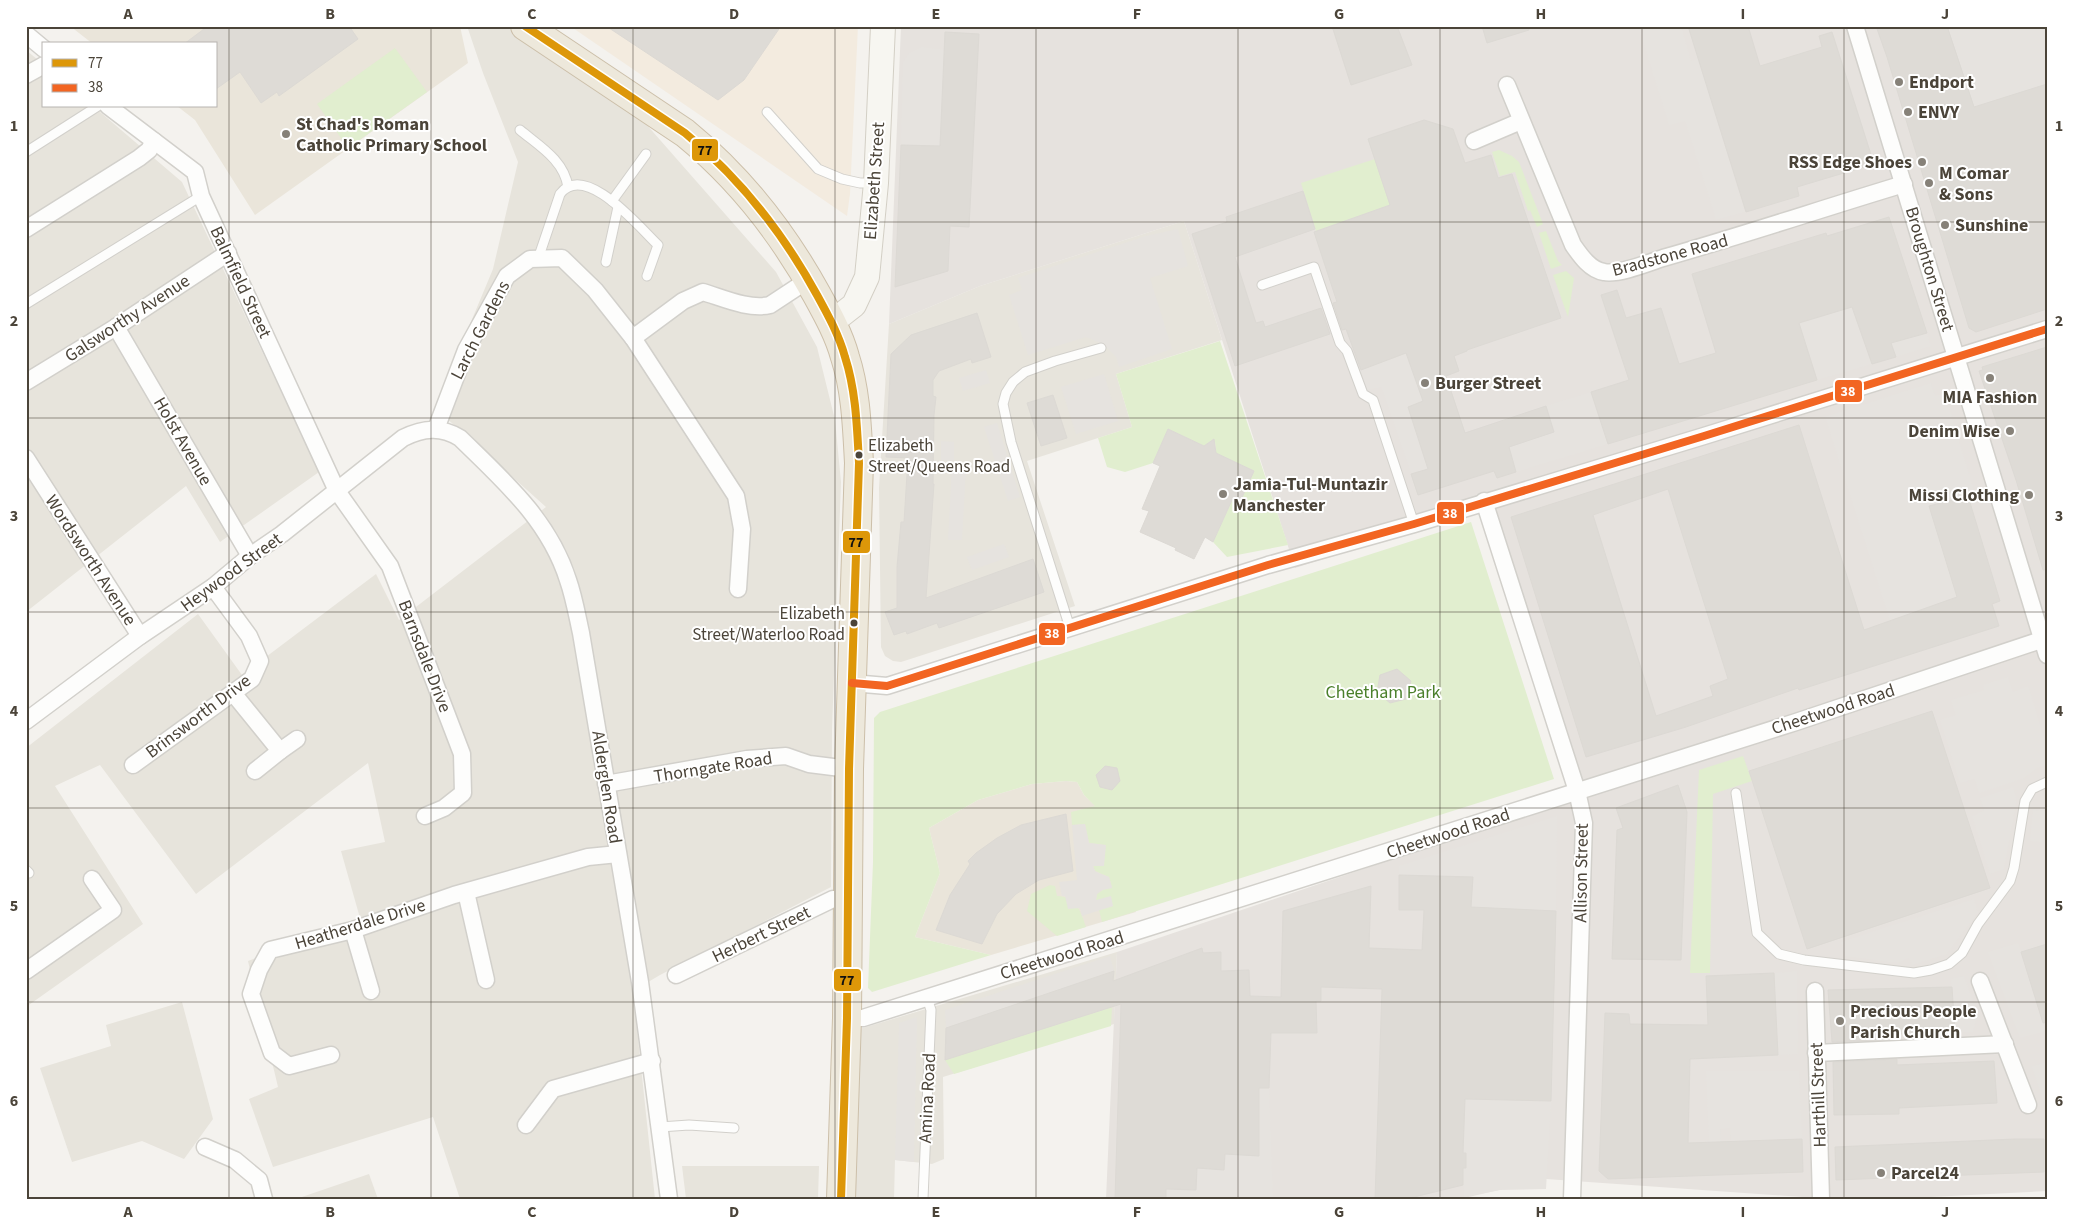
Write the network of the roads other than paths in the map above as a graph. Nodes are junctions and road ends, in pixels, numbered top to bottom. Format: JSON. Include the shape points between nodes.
{"nodes":[{"id":1,"x":525,"y":26,"type":"edge"},
{"id":2,"x":883,"y":26,"type":"edge"},
{"id":3,"x":1855,"y":26,"type":"edge"},
{"id":4,"x":26,"y":34,"type":"edge"},
{"id":5,"x":42,"y":47,"type":"edge"},
{"id":6,"x":42,"y":66,"type":"edge"},
{"id":7,"x":26,"y":75,"type":"edge"},
{"id":8,"x":1507,"y":85,"type":"dead end"},
{"id":9,"x":95,"y":108,"type":"edge"},
{"id":10,"x":111,"y":108,"type":"edge"},
{"id":11,"x":767,"y":112,"type":"dead end"},
{"id":12,"x":1521,"y":121,"type":"junction"},
{"id":13,"x":520,"y":130,"type":"dead end"},
{"id":14,"x":154,"y":141,"type":"junction"},
{"id":15,"x":1474,"y":141,"type":"dead end"},
{"id":16,"x":26,"y":152,"type":"edge"},
{"id":17,"x":646,"y":154,"type":"dead end"},
{"id":18,"x":876,"y":183,"type":"junction"},
{"id":19,"x":1904,"y":184,"type":"junction"},
{"id":20,"x":568,"y":187,"type":"junction"},
{"id":21,"x":201,"y":196,"type":"junction"},
{"id":22,"x":615,"y":204,"type":"junction"},
{"id":23,"x":26,"y":228,"type":"edge"},
{"id":24,"x":228,"y":253,"type":"junction"},
{"id":25,"x":538,"y":259,"type":"junction"},
{"id":26,"x":606,"y":262,"type":"dead end"},
{"id":27,"x":647,"y":276,"type":"dead end"},
{"id":28,"x":808,"y":280,"type":"junction"},
{"id":29,"x":1262,"y":285,"type":"dead end"},
{"id":30,"x":26,"y":304,"type":"edge"},
{"id":31,"x":116,"y":327,"type":"junction"},
{"id":32,"x":2047,"y":329,"type":"edge"},
{"id":33,"x":835,"y":330,"type":"junction"},
{"id":34,"x":633,"y":338,"type":"junction"},
{"id":35,"x":1101,"y":348,"type":"dead end"},
{"id":36,"x":1956,"y":356,"type":"junction"},
{"id":37,"x":26,"y":382,"type":"edge"},
{"id":38,"x":436,"y":429,"type":"junction"},
{"id":39,"x":26,"y":458,"type":"edge"},
{"id":40,"x":337,"y":491,"type":"junction"},
{"id":41,"x":1484,"y":501,"type":"junction"},
{"id":42,"x":1414,"y":524,"type":"junction"},
{"id":43,"x":250,"y":556,"type":"junction"},
{"id":44,"x":213,"y":587,"type":"junction"},
{"id":45,"x":738,"y":589,"type":"dead end"},
{"id":46,"x":1070,"y":628,"type":"junction"},
{"id":47,"x":140,"y":636,"type":"junction"},
{"id":48,"x":2045,"y":644,"type":"edge"},
{"id":49,"x":852,"y":683,"type":"junction"},
{"id":50,"x":233,"y":693,"type":"junction"},
{"id":51,"x":26,"y":721,"type":"edge"},
{"id":52,"x":297,"y":739,"type":"dead end"},
{"id":53,"x":280,"y":751,"type":"junction"},
{"id":54,"x":133,"y":765,"type":"dead end"},
{"id":55,"x":849,"y":768,"type":"junction"},
{"id":56,"x":255,"y":771,"type":"dead end"},
{"id":57,"x":2047,"y":782,"type":"edge"},
{"id":58,"x":606,"y":784,"type":"junction"},
{"id":59,"x":1577,"y":791,"type":"junction"},
{"id":60,"x":1736,"y":793,"type":"dead end"},
{"id":61,"x":425,"y":816,"type":"dead end"},
{"id":62,"x":618,"y":854,"type":"junction"},
{"id":63,"x":92,"y":879,"type":"dead end"},
{"id":64,"x":466,"y":892,"type":"junction"},
{"id":65,"x":847,"y":900,"type":"junction"},
{"id":66,"x":353,"y":930,"type":"junction"},
{"id":67,"x":26,"y":971,"type":"edge"},
{"id":68,"x":676,"y":975,"type":"dead end"},
{"id":69,"x":486,"y":980,"type":"dead end"},
{"id":70,"x":1980,"y":982,"type":"dead end"},
{"id":71,"x":370,"y":991,"type":"dead end"},
{"id":72,"x":1815,"y":991,"type":"dead end"},
{"id":73,"x":927,"y":998,"type":"junction"},
{"id":74,"x":847,"y":1018,"type":"junction"},
{"id":75,"x":2005,"y":1044,"type":"junction"},
{"id":76,"x":1816,"y":1053,"type":"junction"},
{"id":77,"x":331,"y":1055,"type":"dead end"},
{"id":78,"x":652,"y":1061,"type":"junction"},
{"id":79,"x":2028,"y":1105,"type":"dead end"},
{"id":80,"x":526,"y":1125,"type":"dead end"},
{"id":81,"x":660,"y":1127,"type":"junction"},
{"id":82,"x":734,"y":1128,"type":"dead end"},
{"id":83,"x":205,"y":1147,"type":"dead end"},
{"id":84,"x":264,"y":1199,"type":"edge"},
{"id":85,"x":669,"y":1199,"type":"edge"},
{"id":86,"x":841,"y":1199,"type":"edge"},
{"id":87,"x":923,"y":1199,"type":"edge"},
{"id":88,"x":1572,"y":1199,"type":"edge"},
{"id":89,"x":1821,"y":1199,"type":"edge"}],
"edges":[{"from":1,"to":28,"type":"highway","via":[[685,133],[708,152],[737,180],[768,218]]},
{"from":2,"to":18,"type":"street","name":"Elizabeth Street"},
{"from":3,"to":19,"type":"street","name":"Broughton Street"},
{"from":4,"to":5,"type":"street"},
{"from":6,"to":7,"type":"street"},
{"from":8,"to":12,"type":"street","name":"Bradstone Road"},
{"from":9,"to":16,"type":"lane"},
{"from":10,"to":14,"type":"street","name":"Balmfield Street"},
{"from":11,"to":18,"type":"lane","via":[[818,170],[860,183]]},
{"from":12,"to":15,"type":"street"},
{"from":12,"to":19,"type":"street","name":"Bradstone Road","via":[[1573,245],[1581,257],[1604,273],[1661,259]]},
{"from":13,"to":20,"type":"lane","via":[[556,161],[565,174]]},
{"from":14,"to":21,"type":"street","name":"Balmfield Street","via":[[195,172]]},
{"from":14,"to":23,"type":"street","via":[[139,158]]},
{"from":17,"to":22,"type":"lane"},
{"from":18,"to":33,"type":"street","name":"Elizabeth Street","via":[[867,277],[854,305]]},
{"from":19,"to":36,"type":"street","name":"Broughton Street"},
{"from":20,"to":22,"type":"lane","via":[[592,187]]},
{"from":20,"to":25,"type":"lane","via":[[560,194]]},
{"from":21,"to":24,"type":"street","name":"Balmfield Street"},
{"from":21,"to":30,"type":"lane"},
{"from":22,"to":26,"type":"lane"},
{"from":22,"to":27,"type":"lane","via":[[658,245]]},
{"from":24,"to":31,"type":"street","name":"Galsworthy Avenue"},
{"from":24,"to":40,"type":"street","name":"Balmfield Street"},
{"from":25,"to":34,"type":"street","name":"Larch Gardens","via":[[562,258],[595,290]]},
{"from":25,"to":38,"type":"street","name":"Larch Gardens","via":[[530,259],[507,276],[466,350]]},
{"from":28,"to":33,"type":"highway"},
{"from":28,"to":34,"type":"street","via":[[762,307],[703,292],[683,301]]},
{"from":29,"to":42,"type":"lane","via":[[1314,267],[1340,343],[1347,351],[1363,394],[1373,400]]},
{"from":31,"to":37,"type":"street","name":"Galsworthy Avenue"},
{"from":31,"to":43,"type":"street","name":"Holst Avenue"},
{"from":32,"to":36,"type":"street"},
{"from":33,"to":49,"type":"highway","via":[[852,381],[859,462]]},
{"from":34,"to":45,"type":"street","name":"Larch Gardens","via":[[736,496],[742,529]]},
{"from":35,"to":46,"type":"lane","via":[[1025,372],[1013,382],[1003,404],[1011,442]]},
{"from":36,"to":41,"type":"street"},
{"from":36,"to":48,"type":"street","name":"Broughton Street"},
{"from":38,"to":40,"type":"street","name":"Heywood Street","via":[[422,430],[404,438]]},
{"from":38,"to":58,"type":"street","name":"Alderglen Road","via":[[450,431],[460,438],[522,499],[558,555],[582,633]]},
{"from":39,"to":47,"type":"street","name":"Wordsworth Avenue"},
{"from":40,"to":43,"type":"street","name":"Heywood Street"},
{"from":40,"to":61,"type":"street","name":"Barnsdale Drive","via":[[390,566],[462,754],[463,794],[444,808]]},
{"from":41,"to":42,"type":"street"},
{"from":41,"to":59,"type":"street","name":"Allison Street"},
{"from":42,"to":46,"type":"street","via":[[1268,565]]},
{"from":43,"to":44,"type":"street","name":"Heywood Street"},
{"from":44,"to":47,"type":"street","name":"Heywood Street"},
{"from":44,"to":50,"type":"street","name":"Brinsworth Drive","via":[[249,636],[260,661],[252,678]]},
{"from":46,"to":49,"type":"street","via":[[887,686]]},
{"from":47,"to":51,"type":"street","name":"Heywood Street"},
{"from":48,"to":59,"type":"street","name":"Cheetwood Road"},
{"from":49,"to":55,"type":"highway"},
{"from":50,"to":53,"type":"street"},
{"from":50,"to":54,"type":"street","name":"Brinsworth Drive"},
{"from":52,"to":53,"type":"street"},
{"from":53,"to":56,"type":"street"},
{"from":55,"to":58,"type":"street","name":"Thorngate Road","via":[[809,764],[786,756],[747,759]]},
{"from":55,"to":65,"type":"highway"},
{"from":57,"to":60,"type":"lane","via":[[2032,789],[2025,801],[2010,881],[1978,924],[1962,953],[1949,964],[1914,973],[1779,954],[1757,933]]},
{"from":58,"to":62,"type":"street","name":"Alderglen Road"},
{"from":59,"to":73,"type":"street","name":"Cheetwood Road"},
{"from":59,"to":88,"type":"street","name":"Allison Street","via":[[1585,837]]},
{"from":62,"to":64,"type":"street","name":"Heatherdale Drive","via":[[588,857]]},
{"from":62,"to":78,"type":"street","name":"Alderglen Road"},
{"from":63,"to":67,"type":"street","via":[[113,910]]},
{"from":64,"to":66,"type":"street","name":"Heatherdale Drive"},
{"from":64,"to":69,"type":"street"},
{"from":65,"to":68,"type":"street","name":"Herbert Street","via":[[833,899]]},
{"from":65,"to":74,"type":"highway"},
{"from":66,"to":71,"type":"street"},
{"from":66,"to":77,"type":"street","name":"Heatherdale Drive","via":[[270,950],[259,970],[252,994],[272,1053],[277,1057],[289,1066]]},
{"from":70,"to":75,"type":"street"},
{"from":72,"to":76,"type":"street","name":"Harthill Street"},
{"from":73,"to":74,"type":"street","name":"Cheetwood Road","via":[[862,1018]]},
{"from":73,"to":87,"type":"lane","name":"Amina Road","via":[[931,1010]]},
{"from":74,"to":86,"type":"highway"},
{"from":75,"to":76,"type":"street"},
{"from":75,"to":79,"type":"street"},
{"from":76,"to":89,"type":"street","name":"Harthill Street"},
{"from":78,"to":80,"type":"street","via":[[554,1088]]},
{"from":78,"to":81,"type":"street","name":"Alderglen Road"},
{"from":81,"to":82,"type":"lane"},
{"from":81,"to":85,"type":"street","name":"Alderglen Road"},
{"from":83,"to":84,"type":"street","via":[[234,1160],[259,1180]]}]}
